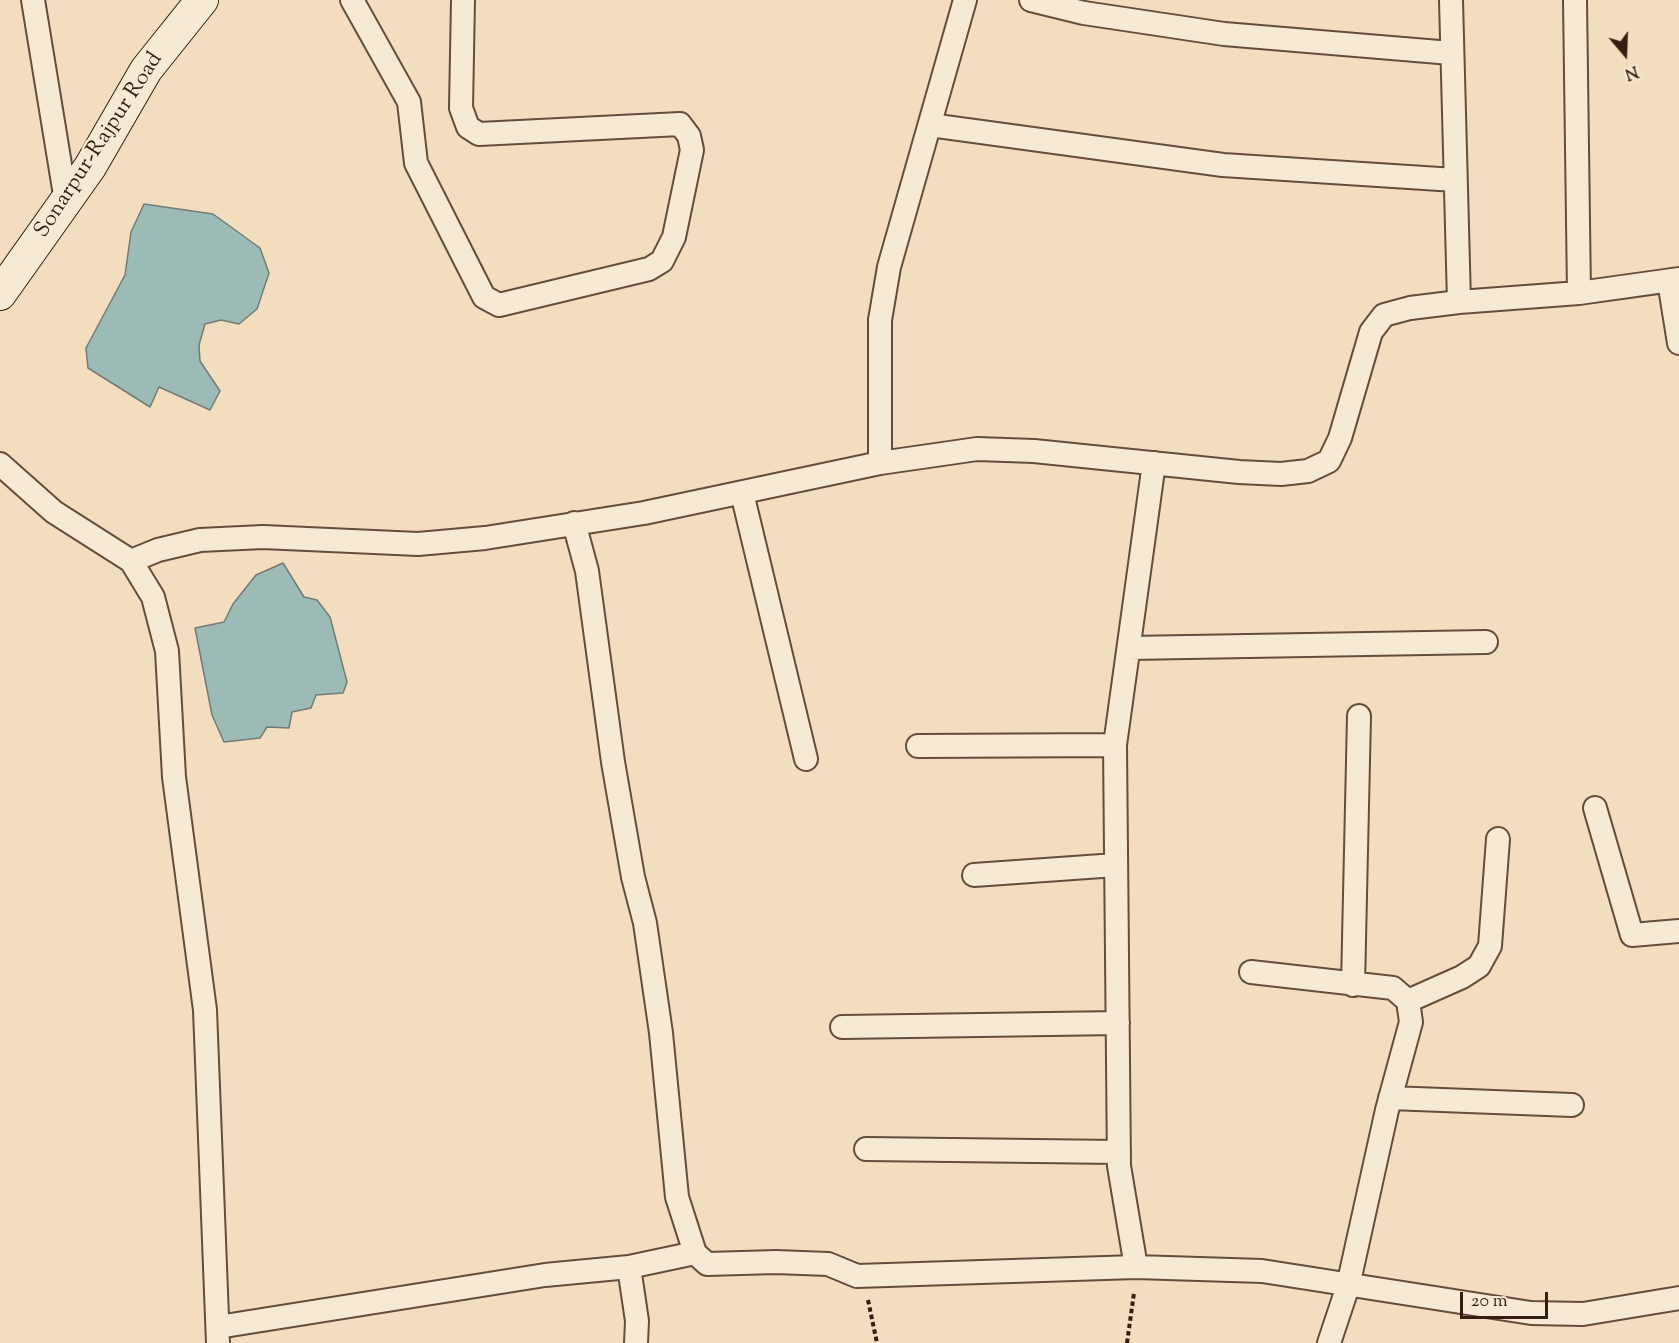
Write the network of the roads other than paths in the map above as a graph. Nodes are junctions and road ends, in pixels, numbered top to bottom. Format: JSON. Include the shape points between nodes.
{"nodes":[{"id":1,"x":33,"y":0,"type":"edge"},
{"id":2,"x":202,"y":0,"type":"edge"},
{"id":3,"x":352,"y":0,"type":"edge"},
{"id":4,"x":463,"y":0,"type":"edge"},
{"id":5,"x":965,"y":0,"type":"edge"},
{"id":6,"x":1031,"y":0,"type":"edge"},
{"id":7,"x":1451,"y":0,"type":"edge"},
{"id":8,"x":1575,"y":0,"type":"edge"},
{"id":9,"x":1103,"y":8,"type":"edge"},
{"id":10,"x":1451,"y":53,"type":"junction"},
{"id":11,"x":930,"y":125,"type":"junction"},
{"id":12,"x":1455,"y":180,"type":"junction"},
{"id":13,"x":66,"y":201,"type":"junction"},
{"id":14,"x":1674,"y":280,"type":"edge"},
{"id":15,"x":1579,"y":293,"type":"junction"},
{"id":16,"x":0,"y":294,"type":"edge"},
{"id":17,"x":1460,"y":302,"type":"junction"},
{"id":18,"x":1679,"y":343,"type":"edge"},
{"id":19,"x":880,"y":463,"type":"junction"},
{"id":20,"x":1154,"y":463,"type":"junction"},
{"id":21,"x":0,"y":464,"type":"edge"},
{"id":22,"x":742,"y":493,"type":"junction"},
{"id":23,"x":574,"y":523,"type":"junction"},
{"id":24,"x":131,"y":561,"type":"junction"},
{"id":25,"x":1486,"y":642,"type":"dead end"},
{"id":26,"x":1129,"y":648,"type":"junction"},
{"id":27,"x":1359,"y":716,"type":"dead end"},
{"id":28,"x":1115,"y":744,"type":"junction"},
{"id":29,"x":918,"y":746,"type":"dead end"},
{"id":30,"x":806,"y":759,"type":"dead end"},
{"id":31,"x":1595,"y":808,"type":"dead end"},
{"id":32,"x":1498,"y":839,"type":"dead end"},
{"id":33,"x":1116,"y":865,"type":"junction"},
{"id":34,"x":974,"y":875,"type":"dead end"},
{"id":35,"x":1679,"y":931,"type":"edge"},
{"id":36,"x":1251,"y":972,"type":"dead end"},
{"id":37,"x":1353,"y":985,"type":"junction"},
{"id":38,"x":1408,"y":1001,"type":"junction"},
{"id":39,"x":1118,"y":1023,"type":"junction"},
{"id":40,"x":842,"y":1027,"type":"dead end"},
{"id":41,"x":1390,"y":1098,"type":"junction"},
{"id":42,"x":1572,"y":1105,"type":"dead end"},
{"id":43,"x":866,"y":1149,"type":"dead end"},
{"id":44,"x":1119,"y":1152,"type":"junction"},
{"id":45,"x":695,"y":1252,"type":"junction"},
{"id":46,"x":629,"y":1267,"type":"junction"},
{"id":47,"x":1136,"y":1268,"type":"junction"},
{"id":48,"x":1348,"y":1286,"type":"junction"},
{"id":49,"x":1679,"y":1298,"type":"edge"},
{"id":50,"x":218,"y":1335,"type":"edge"},
{"id":51,"x":636,"y":1343,"type":"edge"},
{"id":52,"x":1329,"y":1343,"type":"edge"}],
"edges":[{"from":1,"to":13,"type":"street"},
{"from":2,"to":13,"type":"main road","name":"Sonarpur-Rajpur Road","via":[[146,70]]},
{"from":3,"to":4,"type":"street","via":[[409,102],[416,163],[484,297],[499,305],[649,269],[662,261],[674,237],[692,150],[689,136],[680,124],[478,134],[468,127],[461,108]]},
{"from":5,"to":11,"type":"street"},
{"from":6,"to":9,"type":"street"},
{"from":7,"to":10,"type":"street"},
{"from":8,"to":15,"type":"street"},
{"from":9,"to":10,"type":"street","via":[[1224,34]]},
{"from":10,"to":12,"type":"street"},
{"from":11,"to":12,"type":"street","via":[[1222,165]]},
{"from":11,"to":19,"type":"street","via":[[890,267],[880,320]]},
{"from":12,"to":17,"type":"street"},
{"from":13,"to":16,"type":"main road","name":"Sonarpur-Rajpur Road"},
{"from":14,"to":15,"type":"street"},
{"from":14,"to":18,"type":"street"},
{"from":15,"to":17,"type":"street"},
{"from":17,"to":20,"type":"street","via":[[1384,315],[1371,332],[1340,438],[1329,461],[1308,471],[1281,474]]},
{"from":19,"to":20,"type":"street","via":[[977,449]]},
{"from":19,"to":22,"type":"street"},
{"from":20,"to":26,"type":"street"},
{"from":21,"to":24,"type":"street","via":[[54,512]]},
{"from":22,"to":23,"type":"street"},
{"from":22,"to":30,"type":"street"},
{"from":23,"to":24,"type":"street","via":[[418,544],[263,537],[200,540]]},
{"from":23,"to":45,"type":"street","via":[[587,571],[613,762],[645,923],[661,1033],[677,1197]]},
{"from":24,"to":50,"type":"street","via":[[153,597],[167,651],[174,777],[205,1010]]},
{"from":25,"to":26,"type":"street"},
{"from":26,"to":28,"type":"street"},
{"from":27,"to":37,"type":"street"},
{"from":28,"to":29,"type":"street"},
{"from":28,"to":33,"type":"street"},
{"from":31,"to":35,"type":"street","via":[[1632,935]]},
{"from":32,"to":38,"type":"street","via":[[1490,946],[1479,966]]},
{"from":33,"to":34,"type":"street"},
{"from":33,"to":39,"type":"street"},
{"from":36,"to":37,"type":"street"},
{"from":37,"to":38,"type":"street","via":[[1393,988]]},
{"from":38,"to":41,"type":"street","via":[[1411,1022]]},
{"from":39,"to":40,"type":"street"},
{"from":39,"to":44,"type":"street"},
{"from":41,"to":42,"type":"street"},
{"from":41,"to":48,"type":"street"},
{"from":43,"to":44,"type":"street"},
{"from":44,"to":47,"type":"street"},
{"from":45,"to":46,"type":"street"},
{"from":45,"to":47,"type":"street","via":[[707,1264],[828,1264],[856,1276]]},
{"from":46,"to":50,"type":"street","via":[[545,1275]]},
{"from":46,"to":51,"type":"street","via":[[637,1321]]},
{"from":47,"to":48,"type":"street","via":[[1262,1271]]},
{"from":48,"to":49,"type":"street","via":[[1530,1313],[1583,1314]]},
{"from":48,"to":52,"type":"street"}]}
